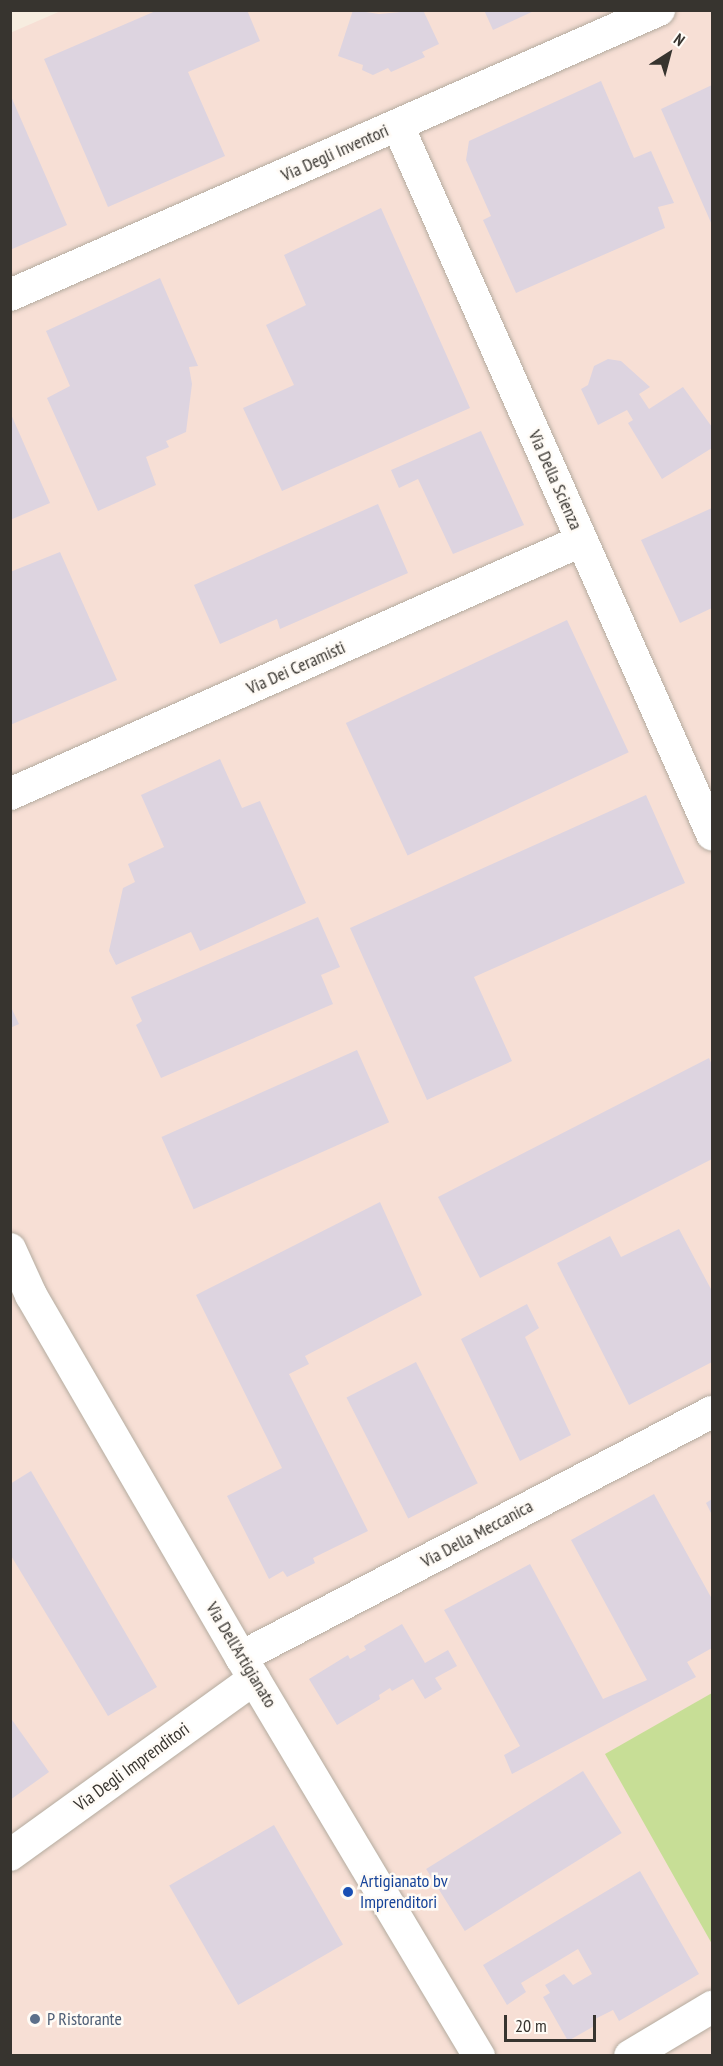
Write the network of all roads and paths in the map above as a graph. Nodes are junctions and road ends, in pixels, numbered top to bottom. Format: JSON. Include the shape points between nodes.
{"nodes":[{"id":1,"x":659,"y":10,"type":"edge"},
{"id":2,"x":398,"y":126,"type":"junction"},
{"id":3,"x":10,"y":295,"type":"edge"},
{"id":4,"x":582,"y":541,"type":"junction"},
{"id":5,"x":10,"y":794,"type":"edge"},
{"id":6,"x":712,"y":834,"type":"edge"},
{"id":7,"x":10,"y":1249,"type":"edge"},
{"id":8,"x":712,"y":1412,"type":"edge"},
{"id":9,"x":248,"y":1668,"type":"junction"},
{"id":10,"x":10,"y":1855,"type":"edge"},
{"id":11,"x":712,"y":2007,"type":"edge"},
{"id":12,"x":479,"y":2055,"type":"edge"},
{"id":13,"x":630,"y":2055,"type":"edge"}],
"edges":[{"from":1,"to":2,"type":"street","name":"Via Degli Inventori"},
{"from":2,"to":3,"type":"street","name":"Via Degli Inventori"},
{"from":2,"to":4,"type":"street","name":"Via Della Scienza"},
{"from":4,"to":5,"type":"street","name":"Via Dei Ceramisti"},
{"from":4,"to":6,"type":"street","name":"Via Della Scienza"},
{"from":7,"to":9,"type":"street","name":"Via Dell'Artigianato","via":[[32,1295]]},
{"from":8,"to":9,"type":"street","name":"Via Della Meccanica"},
{"from":9,"to":10,"type":"street","name":"Via Degli Imprenditori"},
{"from":9,"to":12,"type":"street","name":"Via Dell'Artigianato"},
{"from":11,"to":13,"type":"street"}]}
